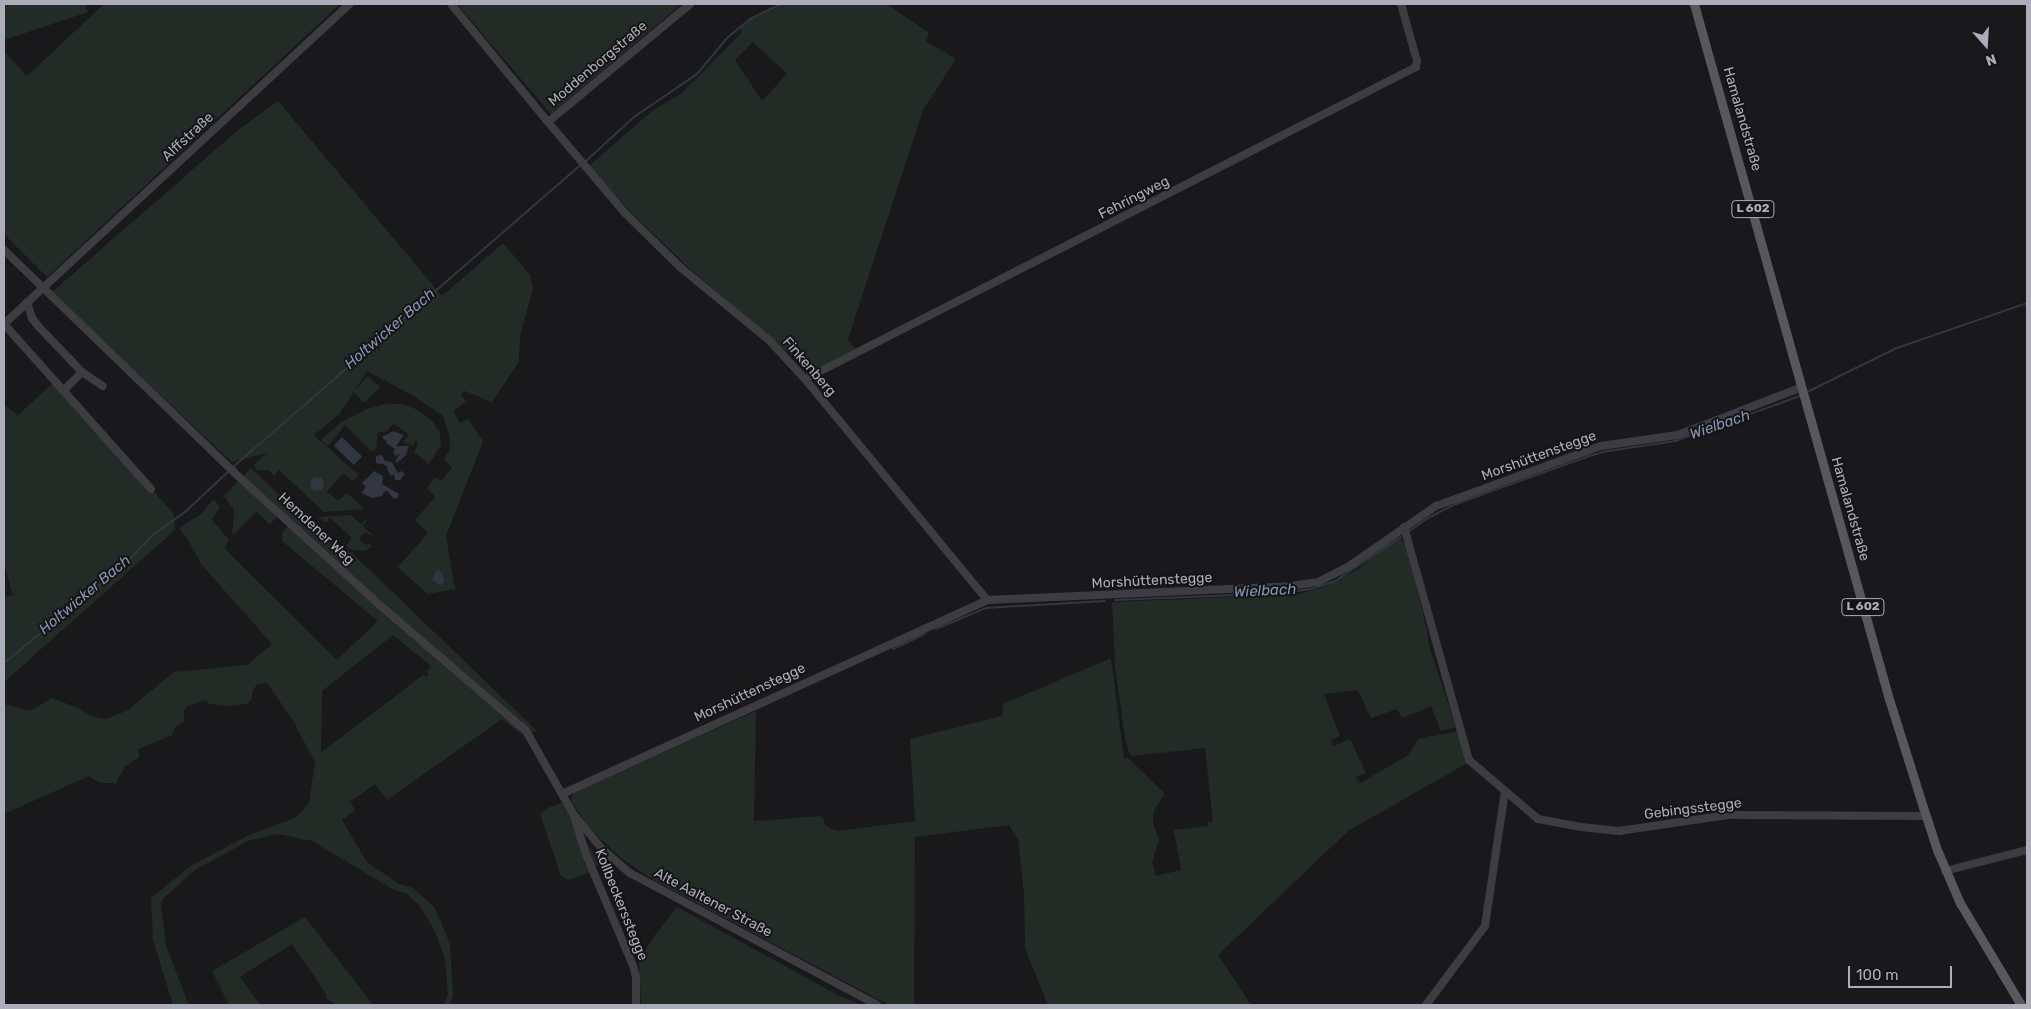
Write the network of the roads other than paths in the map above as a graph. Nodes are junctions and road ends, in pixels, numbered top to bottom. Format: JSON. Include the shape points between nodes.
{"nodes":[{"id":1,"x":349,"y":4,"type":"edge"},
{"id":2,"x":451,"y":4,"type":"edge"},
{"id":3,"x":690,"y":4,"type":"edge"},
{"id":4,"x":1401,"y":4,"type":"edge"},
{"id":5,"x":1694,"y":4,"type":"edge"},
{"id":6,"x":548,"y":122,"type":"junction"},
{"id":7,"x":4,"y":250,"type":"edge"},
{"id":8,"x":44,"y":288,"type":"junction"},
{"id":9,"x":27,"y":302,"type":"junction"},
{"id":10,"x":4,"y":324,"type":"edge"},
{"id":11,"x":82,"y":372,"type":"junction"},
{"id":12,"x":804,"y":379,"type":"junction"},
{"id":13,"x":103,"y":386,"type":"dead end"},
{"id":14,"x":1803,"y":387,"type":"junction"},
{"id":15,"x":64,"y":390,"type":"junction"},
{"id":16,"x":151,"y":489,"type":"dead end"},
{"id":17,"x":1404,"y":527,"type":"junction"},
{"id":18,"x":988,"y":600,"type":"junction"},
{"id":19,"x":1505,"y":791,"type":"junction"},
{"id":20,"x":562,"y":794,"type":"junction"},
{"id":21,"x":574,"y":815,"type":"junction"},
{"id":22,"x":1926,"y":816,"type":"junction"},
{"id":23,"x":2027,"y":850,"type":"edge"},
{"id":24,"x":1945,"y":871,"type":"junction"},
{"id":25,"x":636,"y":1005,"type":"edge"},
{"id":26,"x":876,"y":1005,"type":"edge"},
{"id":27,"x":1426,"y":1005,"type":"edge"},
{"id":28,"x":2021,"y":1005,"type":"edge"}],
"edges":[{"from":1,"to":8,"type":"street","name":"Alffstraße"},
{"from":2,"to":6,"type":"street","name":"Moddenborgstraße"},
{"from":3,"to":6,"type":"street","name":"Moddenborgstraße"},
{"from":4,"to":12,"type":"street","name":"Fehringweg","via":[[1416,67]]},
{"from":5,"to":14,"type":"main road","name":"Hamalandstraße","number":"L 602"},
{"from":6,"to":12,"type":"street","name":"Finkenberg","via":[[625,213],[680,267],[769,340]]},
{"from":7,"to":8,"type":"street","name":"Hemdener Weg"},
{"from":8,"to":9,"type":"street"},
{"from":8,"to":20,"type":"street","name":"Hemdener Weg","via":[[238,476],[382,607],[526,731]]},
{"from":9,"to":10,"type":"street"},
{"from":9,"to":11,"type":"street","via":[[38,326]]},
{"from":10,"to":15,"type":"street"},
{"from":11,"to":13,"type":"street"},
{"from":11,"to":15,"type":"street"},
{"from":12,"to":18,"type":"street","name":"Finkenberg"},
{"from":14,"to":17,"type":"street","name":"Morshüttenstegge","via":[[1677,435],[1601,446],[1436,506]]},
{"from":14,"to":22,"type":"main road","name":"Hamalandstraße","number":"L 602","via":[[1889,699]]},
{"from":15,"to":16,"type":"street"},
{"from":17,"to":18,"type":"street","name":"Morshüttenstegge","via":[[1332,576],[1305,585]]},
{"from":17,"to":19,"type":"street","name":"Gebingsstegge","via":[[1469,760]]},
{"from":18,"to":20,"type":"street","name":"Morshüttenstegge"},
{"from":19,"to":22,"type":"street","name":"Gebingsstegge","via":[[1538,819],[1619,831],[1728,815]]},
{"from":19,"to":27,"type":"street","via":[[1485,926]]},
{"from":20,"to":21,"type":"street","name":"Alte Aaltener Straße"},
{"from":21,"to":25,"type":"street","name":"Kollbeckersstegge","via":[[585,852],[632,963],[636,976]]},
{"from":21,"to":26,"type":"street","name":"Alte Aaltener Straße","via":[[602,849],[630,873]]},
{"from":22,"to":24,"type":"main road","name":"Hamalandstraße","number":"L 602"},
{"from":23,"to":24,"type":"street"},
{"from":24,"to":28,"type":"main road","name":"Hamalandstraße","number":"L 602","via":[[1975,932]]}]}
